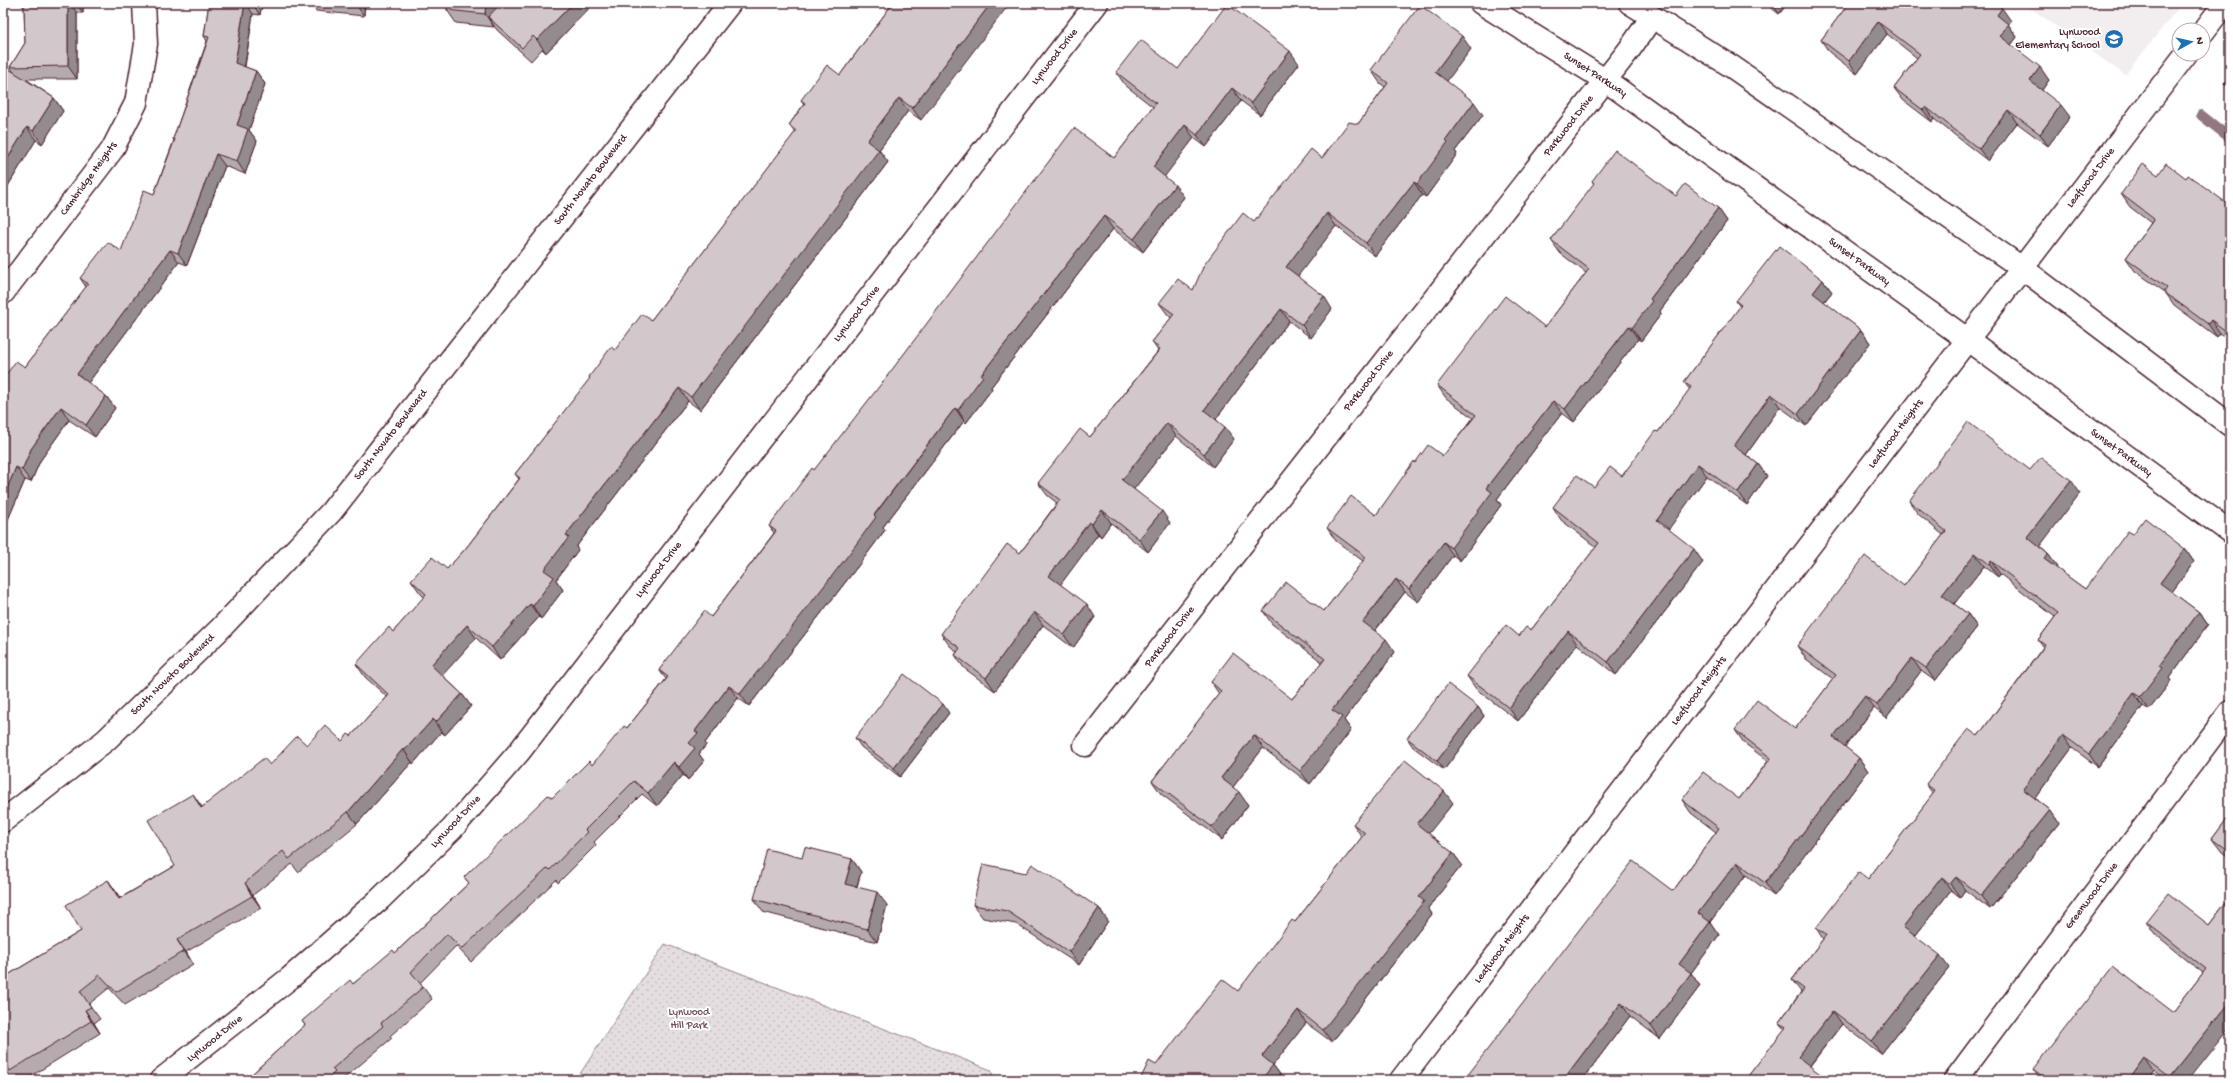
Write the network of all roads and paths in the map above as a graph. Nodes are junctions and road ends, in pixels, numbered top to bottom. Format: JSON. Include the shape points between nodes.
{"nodes":[{"id":1,"x":144,"y":3,"type":"edge"},
{"id":2,"x":730,"y":3,"type":"edge"},
{"id":3,"x":1097,"y":3,"type":"edge"},
{"id":4,"x":1481,"y":3,"type":"edge"},
{"id":5,"x":1630,"y":3,"type":"edge"},
{"id":6,"x":2225,"y":3,"type":"edge"},
{"id":7,"x":1652,"y":17,"type":"junction"},
{"id":8,"x":2211,"y":22,"type":"edge"},
{"id":9,"x":2180,"y":62,"type":"edge"},
{"id":10,"x":1605,"y":80,"type":"junction"},
{"id":11,"x":2022,"y":268,"type":"junction"},
{"id":12,"x":3,"y":293,"type":"edge"},
{"id":13,"x":1996,"y":303,"type":"joint"},
{"id":14,"x":1968,"y":340,"type":"junction"},
{"id":15,"x":2230,"y":425,"type":"edge"},
{"id":16,"x":2230,"y":532,"type":"edge"},
{"id":17,"x":2230,"y":712,"type":"edge"},
{"id":18,"x":1085,"y":745,"type":"dead end"},
{"id":19,"x":3,"y":821,"type":"edge"},
{"id":20,"x":161,"y":1080,"type":"edge"},
{"id":21,"x":1401,"y":1080,"type":"edge"},
{"id":22,"x":1955,"y":1080,"type":"edge"}],
"edges":[{"from":1,"to":12,"type":"street","name":"Cambridge Heights","via":[[146,44],[136,103],[112,150]]},
{"from":2,"to":19,"type":"street","name":"South Novato Boulevard","via":[[331,512],[219,630],[106,740]]},
{"from":3,"to":20,"type":"street","name":"Lynwood Drive","via":[[519,752],[452,829],[380,898],[290,978]]},
{"from":4,"to":10,"type":"street","name":"Sunset Parkway"},
{"from":5,"to":7,"type":"street"},
{"from":6,"to":8,"type":"street"},
{"from":7,"to":10,"type":"street","name":"Parkwood Drive"},
{"from":7,"to":11,"type":"street","via":[[1731,66]]},
{"from":9,"to":11,"type":"street","name":"Leafwood Drive"},
{"from":10,"to":14,"type":"street","name":"Sunset Parkway"},
{"from":10,"to":18,"type":"street","name":"Parkwood Drive"},
{"from":11,"to":13,"type":"street","name":"Leafwood Drive"},
{"from":11,"to":15,"type":"street"},
{"from":13,"to":14,"type":"street","name":"Leafwood Heights"},
{"from":14,"to":16,"type":"street","name":"Sunset Parkway"},
{"from":14,"to":21,"type":"street","name":"Leafwood Heights"},
{"from":17,"to":22,"type":"street","name":"Greenwood Drive"}]}
